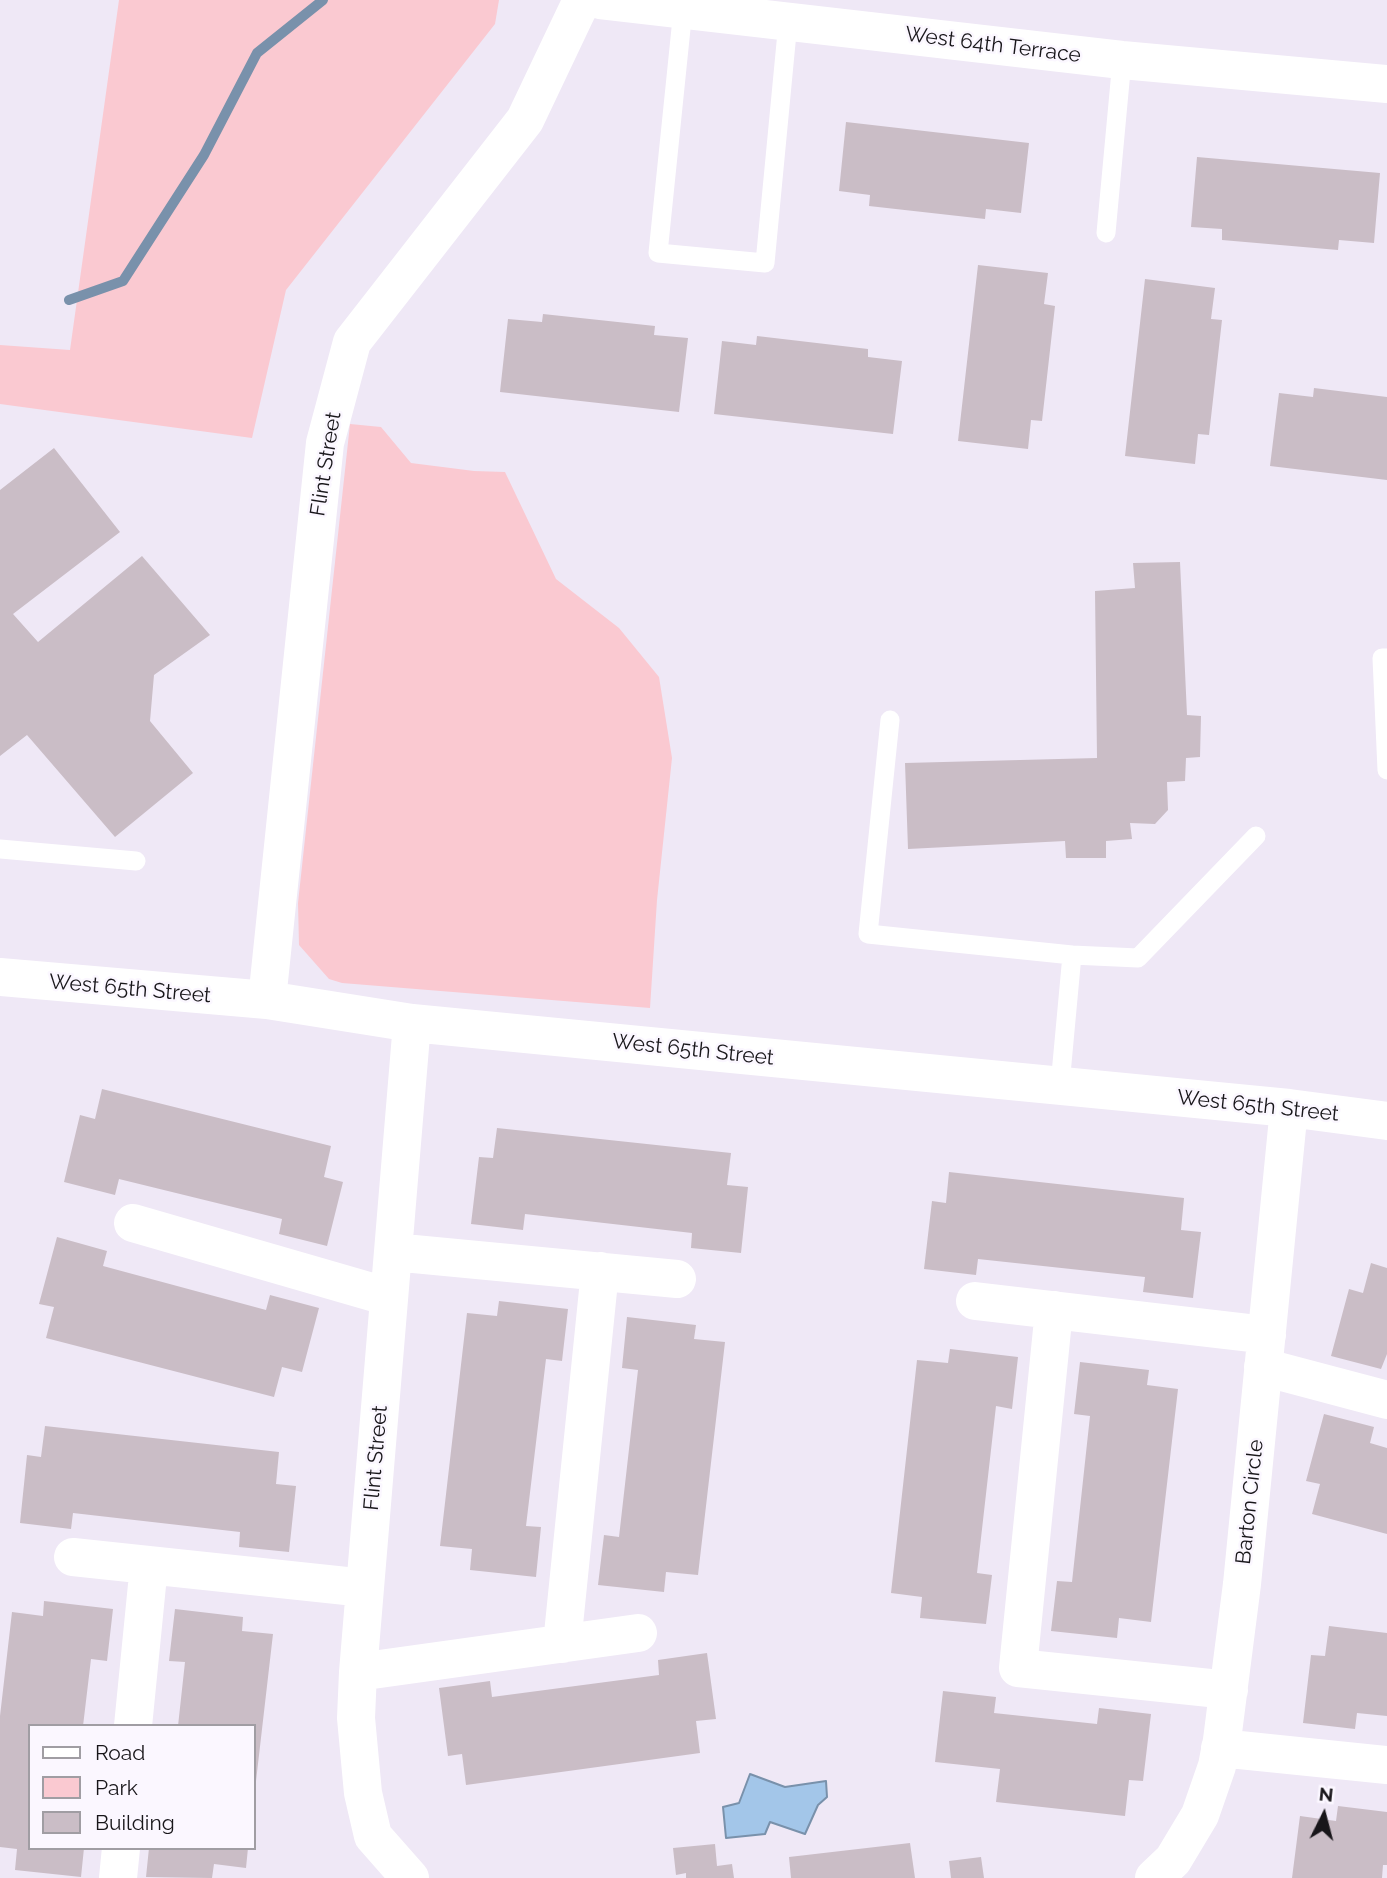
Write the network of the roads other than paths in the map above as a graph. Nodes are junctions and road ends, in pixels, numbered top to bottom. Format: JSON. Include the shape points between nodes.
{"nodes":[{"id":1,"x":582,"y":0,"type":"edge"},
{"id":2,"x":600,"y":0,"type":"edge"},
{"id":3,"x":683,"y":9,"type":"junction"},
{"id":4,"x":788,"y":22,"type":"junction"},
{"id":5,"x":1122,"y":60,"type":"junction"},
{"id":6,"x":1387,"y":84,"type":"edge"},
{"id":7,"x":1106,"y":233,"type":"dead end"},
{"id":8,"x":1387,"y":658,"type":"edge"},
{"id":9,"x":890,"y":720,"type":"dead end"},
{"id":10,"x":1387,"y":771,"type":"edge"},
{"id":11,"x":1256,"y":836,"type":"dead end"},
{"id":12,"x":0,"y":849,"type":"edge"},
{"id":13,"x":136,"y":861,"type":"dead end"},
{"id":14,"x":1072,"y":955,"type":"junction"},
{"id":15,"x":0,"y":977,"type":"edge"},
{"id":16,"x":267,"y":1000,"type":"junction"},
{"id":17,"x":412,"y":1023,"type":"junction"},
{"id":18,"x":1060,"y":1086,"type":"junction"},
{"id":19,"x":1289,"y":1108,"type":"junction"},
{"id":20,"x":1387,"y":1121,"type":"edge"},
{"id":21,"x":133,"y":1223,"type":"dead end"},
{"id":22,"x":393,"y":1252,"type":"junction"},
{"id":23,"x":600,"y":1271,"type":"junction"},
{"id":24,"x":677,"y":1279,"type":"dead end"},
{"id":25,"x":389,"y":1297,"type":"junction"},
{"id":26,"x":975,"y":1301,"type":"dead end"},
{"id":27,"x":1054,"y":1310,"type":"junction"},
{"id":28,"x":1265,"y":1351,"type":"junction"},
{"id":29,"x":1387,"y":1400,"type":"edge"},
{"id":30,"x":73,"y":1557,"type":"dead end"},
{"id":31,"x":149,"y":1565,"type":"junction"},
{"id":32,"x":365,"y":1588,"type":"junction"},
{"id":33,"x":638,"y":1633,"type":"dead end"},
{"id":34,"x":562,"y":1644,"type":"junction"},
{"id":35,"x":358,"y":1672,"type":"junction"},
{"id":36,"x":1229,"y":1690,"type":"junction"},
{"id":37,"x":133,"y":1724,"type":"edge"},
{"id":38,"x":1220,"y":1748,"type":"junction"},
{"id":39,"x":1387,"y":1765,"type":"edge"},
{"id":40,"x":373,"y":1836,"type":"junction"},
{"id":41,"x":121,"y":1850,"type":"edge"},
{"id":42,"x":118,"y":1878,"type":"edge"},
{"id":43,"x":381,"y":1878,"type":"edge"},
{"id":44,"x":410,"y":1878,"type":"edge"},
{"id":45,"x":1154,"y":1878,"type":"edge"}],
"edges":[{"from":1,"to":16,"type":"street","name":"Flint Street","via":[[525,120],[352,342],[325,443]]},
{"from":2,"to":3,"type":"street","name":"West 64th Terrace"},
{"from":3,"to":4,"type":"street","name":"West 64th Terrace"},
{"from":3,"to":4,"type":"lane","via":[[658,253],[765,262]]},
{"from":4,"to":5,"type":"street","name":"West 64th Terrace"},
{"from":5,"to":6,"type":"street","name":"West 64th Terrace"},
{"from":5,"to":7,"type":"lane"},
{"from":8,"to":10,"type":"lane","via":[[1382,658]]},
{"from":9,"to":14,"type":"lane","via":[[867,934]]},
{"from":11,"to":14,"type":"lane","via":[[1138,958]]},
{"from":12,"to":13,"type":"lane"},
{"from":14,"to":18,"type":"lane"},
{"from":15,"to":16,"type":"street","name":"West 65th Street"},
{"from":16,"to":17,"type":"street","name":"West 65th Street"},
{"from":17,"to":18,"type":"street","name":"West 65th Street"},
{"from":17,"to":22,"type":"street","name":"Flint Street"},
{"from":18,"to":19,"type":"street","name":"West 65th Street"},
{"from":19,"to":20,"type":"street","name":"West 65th Street"},
{"from":19,"to":28,"type":"street","name":"Barton Circle"},
{"from":21,"to":25,"type":"street"},
{"from":22,"to":23,"type":"street"},
{"from":22,"to":25,"type":"street","name":"Flint Street"},
{"from":23,"to":24,"type":"street"},
{"from":23,"to":34,"type":"street"},
{"from":25,"to":32,"type":"street","name":"Flint Street"},
{"from":26,"to":27,"type":"street"},
{"from":27,"to":28,"type":"street"},
{"from":27,"to":36,"type":"street","via":[[1017,1668]]},
{"from":28,"to":29,"type":"street"},
{"from":28,"to":36,"type":"street","name":"Barton Circle"},
{"from":30,"to":31,"type":"street"},
{"from":31,"to":32,"type":"street"},
{"from":31,"to":37,"type":"street"},
{"from":32,"to":35,"type":"street","name":"Flint Street"},
{"from":33,"to":34,"type":"street"},
{"from":34,"to":35,"type":"street"},
{"from":35,"to":40,"type":"street","name":"Flint Street","via":[[356,1718],[363,1793]]},
{"from":36,"to":38,"type":"street","name":"Barton Circle"},
{"from":38,"to":39,"type":"street"},
{"from":38,"to":45,"type":"street","name":"Barton Circle","via":[[1200,1815],[1172,1860]]},
{"from":40,"to":43,"type":"street"},
{"from":40,"to":44,"type":"street","name":"Flint Street"},
{"from":41,"to":42,"type":"street"}]}
